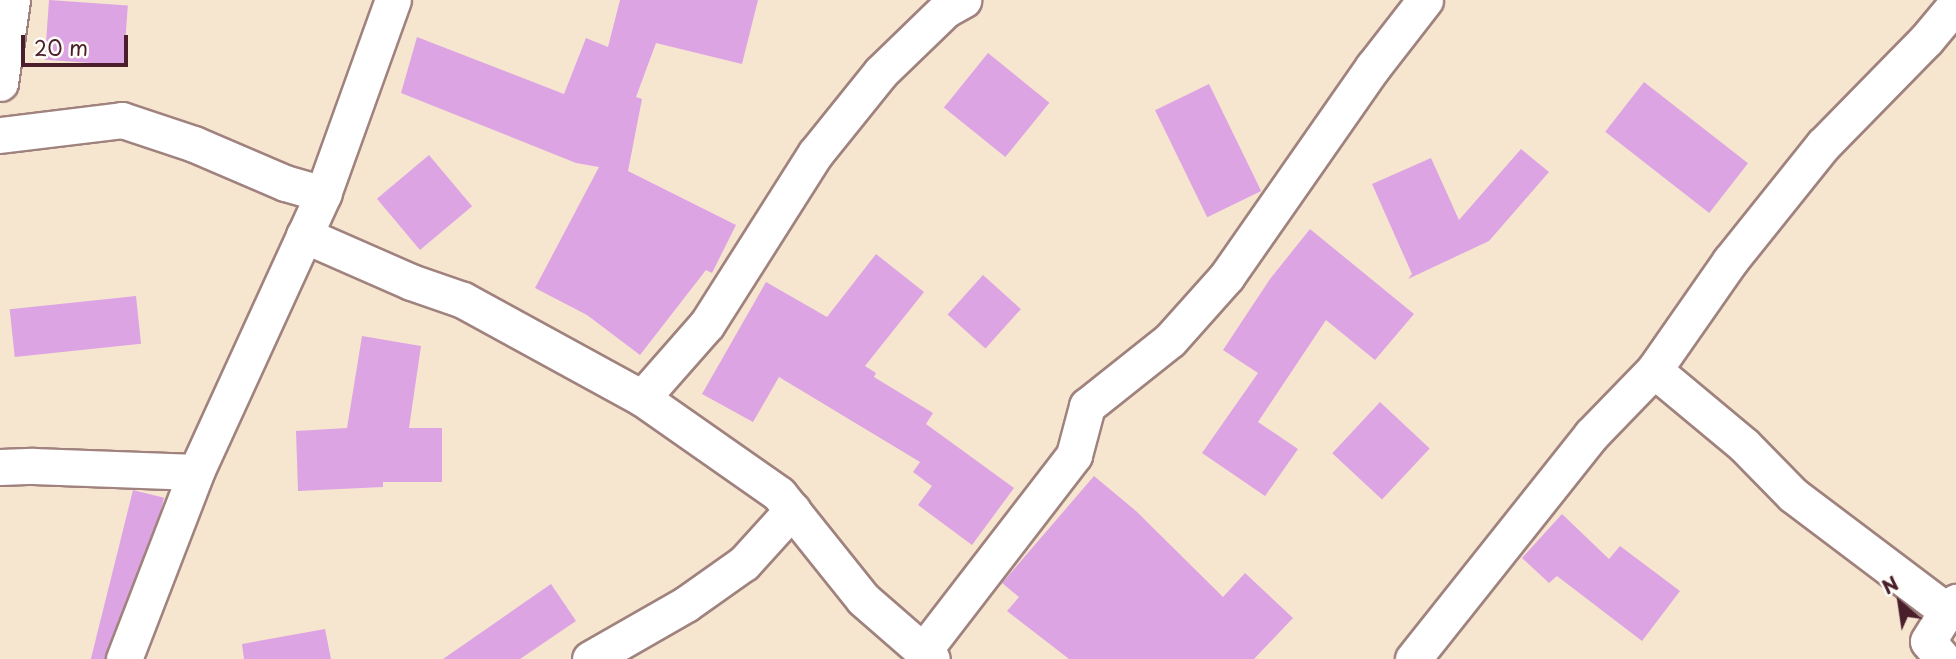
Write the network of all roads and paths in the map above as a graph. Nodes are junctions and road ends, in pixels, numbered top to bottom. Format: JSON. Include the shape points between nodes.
{"nodes":[{"id":1,"x":12,"y":0,"type":"edge"},
{"id":2,"x":393,"y":0,"type":"edge"},
{"id":3,"x":963,"y":0,"type":"edge"},
{"id":4,"x":1424,"y":0,"type":"edge"},
{"id":5,"x":1956,"y":4,"type":"edge"},
{"id":6,"x":0,"y":83,"type":"edge"},
{"id":7,"x":0,"y":135,"type":"edge"},
{"id":8,"x":323,"y":194,"type":"junction"},
{"id":9,"x":304,"y":235,"type":"junction"},
{"id":10,"x":1654,"y":370,"type":"junction"},
{"id":11,"x":642,"y":398,"type":"junction"},
{"id":12,"x":0,"y":467,"type":"edge"},
{"id":13,"x":196,"y":472,"type":"junction"},
{"id":14,"x":792,"y":510,"type":"junction"},
{"id":15,"x":1952,"y":607,"type":"edge"},
{"id":16,"x":1928,"y":653,"type":"edge"},
{"id":17,"x":928,"y":654,"type":"edge"},
{"id":18,"x":124,"y":659,"type":"edge"},
{"id":19,"x":590,"y":659,"type":"edge"},
{"id":20,"x":1413,"y":659,"type":"edge"}],
"edges":[{"from":1,"to":6,"type":"street"},
{"from":2,"to":8,"type":"street"},
{"from":3,"to":11,"type":"street","via":[[945,10],[881,72],[815,154],[707,324]]},
{"from":4,"to":17,"type":"street","via":[[1227,276],[1170,340],[1087,406],[1074,454]]},
{"from":5,"to":10,"type":"street","via":[[1823,145],[1730,261]]},
{"from":7,"to":8,"type":"street","via":[[122,120]]},
{"from":8,"to":9,"type":"street"},
{"from":9,"to":11,"type":"street","via":[[463,300]]},
{"from":9,"to":13,"type":"street"},
{"from":10,"to":15,"type":"street","via":[[1744,445],[1793,495]]},
{"from":10,"to":20,"type":"street","via":[[1591,435]]},
{"from":11,"to":14,"type":"street","via":[[779,494]]},
{"from":12,"to":13,"type":"street"},
{"from":13,"to":18,"type":"street"},
{"from":14,"to":17,"type":"street","via":[[863,599]]},
{"from":14,"to":19,"type":"street","via":[[744,563],[686,604]]},
{"from":15,"to":16,"type":"street"}]}
